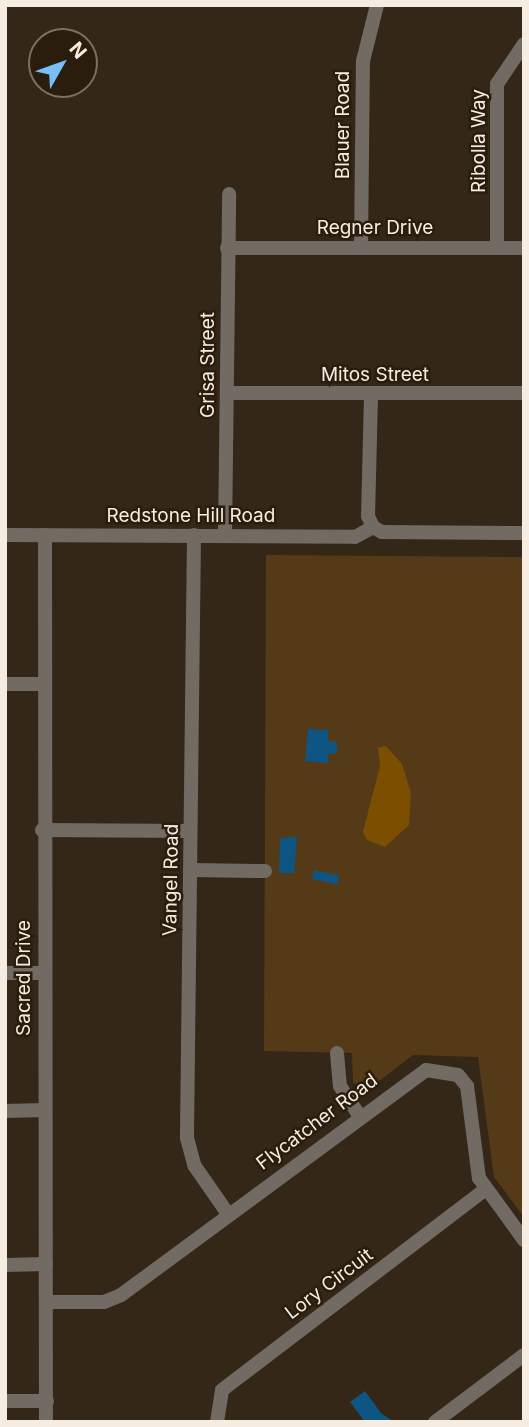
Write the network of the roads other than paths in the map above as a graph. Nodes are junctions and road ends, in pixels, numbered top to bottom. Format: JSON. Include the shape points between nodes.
{"nodes":[{"id":1,"x":377,"y":5,"type":"edge"},
{"id":2,"x":524,"y":44,"type":"edge"},
{"id":3,"x":229,"y":194,"type":"dead end"},
{"id":4,"x":361,"y":247,"type":"junction"},
{"id":5,"x":497,"y":247,"type":"junction"},
{"id":6,"x":227,"y":248,"type":"junction"},
{"id":7,"x":524,"y":248,"type":"edge"},
{"id":8,"x":227,"y":393,"type":"junction"},
{"id":9,"x":524,"y":393,"type":"edge"},
{"id":10,"x":371,"y":395,"type":"junction"},
{"id":11,"x":373,"y":527,"type":"junction"},
{"id":12,"x":524,"y":533,"type":"edge"},
{"id":13,"x":5,"y":535,"type":"edge"},
{"id":14,"x":45,"y":535,"type":"junction"},
{"id":15,"x":194,"y":535,"type":"junction"},
{"id":16,"x":225,"y":536,"type":"junction"},
{"id":17,"x":5,"y":684,"type":"edge"},
{"id":18,"x":43,"y":684,"type":"junction"},
{"id":19,"x":42,"y":830,"type":"junction"},
{"id":20,"x":191,"y":831,"type":"junction"},
{"id":21,"x":190,"y":870,"type":"junction"},
{"id":22,"x":265,"y":872,"type":"dead end"},
{"id":23,"x":5,"y":973,"type":"edge"},
{"id":24,"x":43,"y":973,"type":"junction"},
{"id":25,"x":337,"y":1053,"type":"dead end"},
{"id":26,"x":45,"y":1110,"type":"junction"},
{"id":27,"x":5,"y":1111,"type":"edge"},
{"id":28,"x":358,"y":1114,"type":"junction"},
{"id":29,"x":485,"y":1190,"type":"junction"},
{"id":30,"x":228,"y":1214,"type":"junction"},
{"id":31,"x":524,"y":1240,"type":"edge"},
{"id":32,"x":5,"y":1265,"type":"edge"},
{"id":33,"x":46,"y":1265,"type":"junction"},
{"id":34,"x":46,"y":1302,"type":"junction"},
{"id":35,"x":524,"y":1355,"type":"edge"},
{"id":36,"x":5,"y":1401,"type":"edge"},
{"id":37,"x":47,"y":1401,"type":"junction"},
{"id":38,"x":47,"y":1422,"type":"edge"},
{"id":39,"x":217,"y":1422,"type":"edge"},
{"id":40,"x":435,"y":1422,"type":"edge"}],
"edges":[{"from":1,"to":4,"type":"street","name":"Blauer Road","via":[[363,61]]},
{"from":2,"to":5,"type":"street","name":"Ribolla Way","via":[[496,84]]},
{"from":3,"to":6,"type":"street","name":"Grisa Street"},
{"from":4,"to":5,"type":"street","name":"Regner Drive"},
{"from":4,"to":6,"type":"street","name":"Regner Drive"},
{"from":5,"to":7,"type":"street","name":"Regner Drive"},
{"from":6,"to":8,"type":"street","name":"Grisa Street"},
{"from":8,"to":10,"type":"street","name":"Mitos Street"},
{"from":8,"to":16,"type":"street","name":"Grisa Street"},
{"from":9,"to":10,"type":"street","name":"Mitos Street"},
{"from":10,"to":11,"type":"street","via":[[368,516]]},
{"from":11,"to":12,"type":"street","via":[[382,532]]},
{"from":11,"to":16,"type":"street","name":"Redstone Hill Road","via":[[355,537]]},
{"from":13,"to":14,"type":"street","name":"Redstone Hill Road"},
{"from":14,"to":15,"type":"street","name":"Redstone Hill Road"},
{"from":14,"to":18,"type":"street","name":"Sacred Drive"},
{"from":15,"to":16,"type":"street","name":"Redstone Hill Road"},
{"from":15,"to":20,"type":"street","name":"Vangel Road"},
{"from":17,"to":18,"type":"street"},
{"from":18,"to":19,"type":"street","name":"Sacred Drive"},
{"from":19,"to":20,"type":"street"},
{"from":19,"to":24,"type":"street","name":"Sacred Drive"},
{"from":20,"to":21,"type":"street","name":"Vangel Road"},
{"from":21,"to":22,"type":"street"},
{"from":21,"to":30,"type":"street","name":"Vangel Road","via":[[187,1138],[194,1165]]},
{"from":23,"to":24,"type":"street"},
{"from":24,"to":26,"type":"street","name":"Sacred Drive"},
{"from":25,"to":28,"type":"street","via":[[340,1086]]},
{"from":26,"to":27,"type":"street"},
{"from":26,"to":33,"type":"street","name":"Sacred Drive"},
{"from":28,"to":29,"type":"street","name":"Flycatcher Road","via":[[412,1073],[458,1075],[467,1086],[476,1165]]},
{"from":28,"to":30,"type":"street","name":"Flycatcher Road"},
{"from":29,"to":31,"type":"street","name":"Flycatcher Road"},
{"from":29,"to":39,"type":"street","name":"Lory Circuit","via":[[222,1390]]},
{"from":30,"to":34,"type":"street","name":"Flycatcher Road","via":[[121,1295],[104,1302]]},
{"from":32,"to":33,"type":"street"},
{"from":33,"to":34,"type":"street","name":"Sacred Drive"},
{"from":34,"to":37,"type":"street","name":"Sacred Drive"},
{"from":35,"to":40,"type":"street"},
{"from":36,"to":37,"type":"street"},
{"from":37,"to":38,"type":"street","name":"Sacred Drive"}]}
